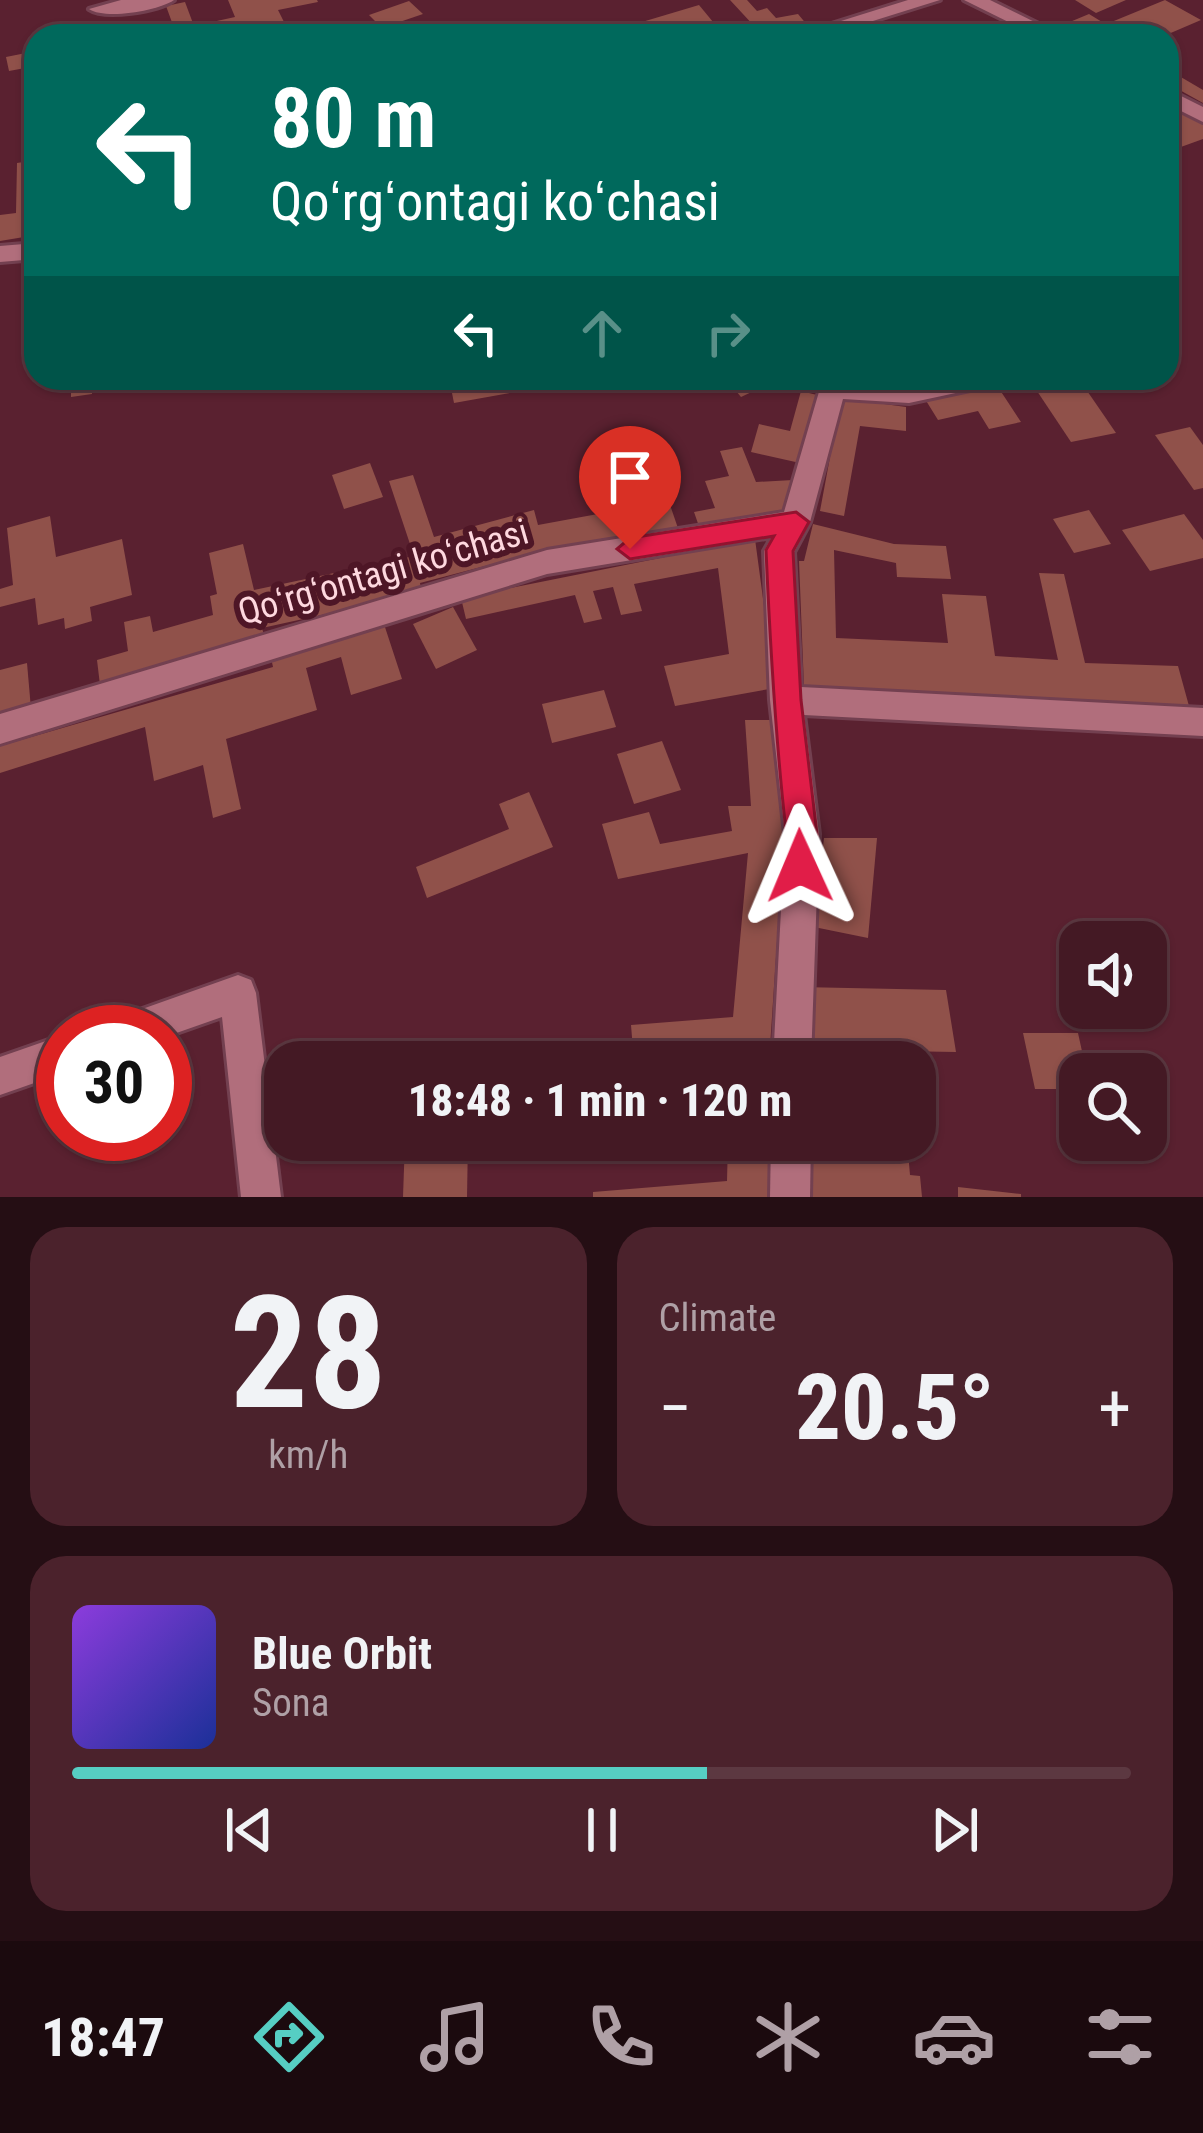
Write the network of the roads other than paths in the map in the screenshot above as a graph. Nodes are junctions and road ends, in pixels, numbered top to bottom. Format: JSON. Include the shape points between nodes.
{"nodes":[{"id":1,"x":164,"y":0,"type":"edge"},
{"id":2,"x":930,"y":0,"type":"edge"},
{"id":3,"x":974,"y":0,"type":"edge"},
{"id":4,"x":98,"y":4,"type":"edge"},
{"id":5,"x":845,"y":24,"type":"edge"},
{"id":6,"x":1027,"y":24,"type":"edge"},
{"id":7,"x":832,"y":390,"type":"edge"},
{"id":8,"x":859,"y":390,"type":"edge"},
{"id":9,"x":926,"y":390,"type":"edge"},
{"id":10,"x":796,"y":522,"type":"junction"},
{"id":11,"x":786,"y":700,"type":"junction"},
{"id":12,"x":1203,"y":722,"type":"edge"},
{"id":13,"x":0,"y":729,"type":"edge"},
{"id":14,"x":192,"y":1010,"type":"edge"},
{"id":15,"x":794,"y":1041,"type":"edge"},
{"id":16,"x":36,"y":1063,"type":"edge"},
{"id":17,"x":0,"y":1076,"type":"edge"},
{"id":18,"x":791,"y":1161,"type":"edge"},
{"id":19,"x":261,"y":1197,"type":"edge"},
{"id":20,"x":790,"y":1197,"type":"edge"}],
"edges":[{"from":1,"to":4,"type":"street"},
{"from":2,"to":5,"type":"street"},
{"from":3,"to":6,"type":"street"},
{"from":7,"to":10,"type":"street"},
{"from":8,"to":9,"type":"street","via":[[887,398]]},
{"from":10,"to":11,"type":"street","via":[[779,550]]},
{"from":10,"to":13,"type":"street","name":"Qoʻrgʻontagi koʻchasi","via":[[547,562]]},
{"from":11,"to":12,"type":"street"},
{"from":11,"to":15,"type":"street","via":[[802,834]]},
{"from":14,"to":19,"type":"street","via":[[238,994]]},
{"from":16,"to":17,"type":"street"},
{"from":18,"to":20,"type":"street"}]}
